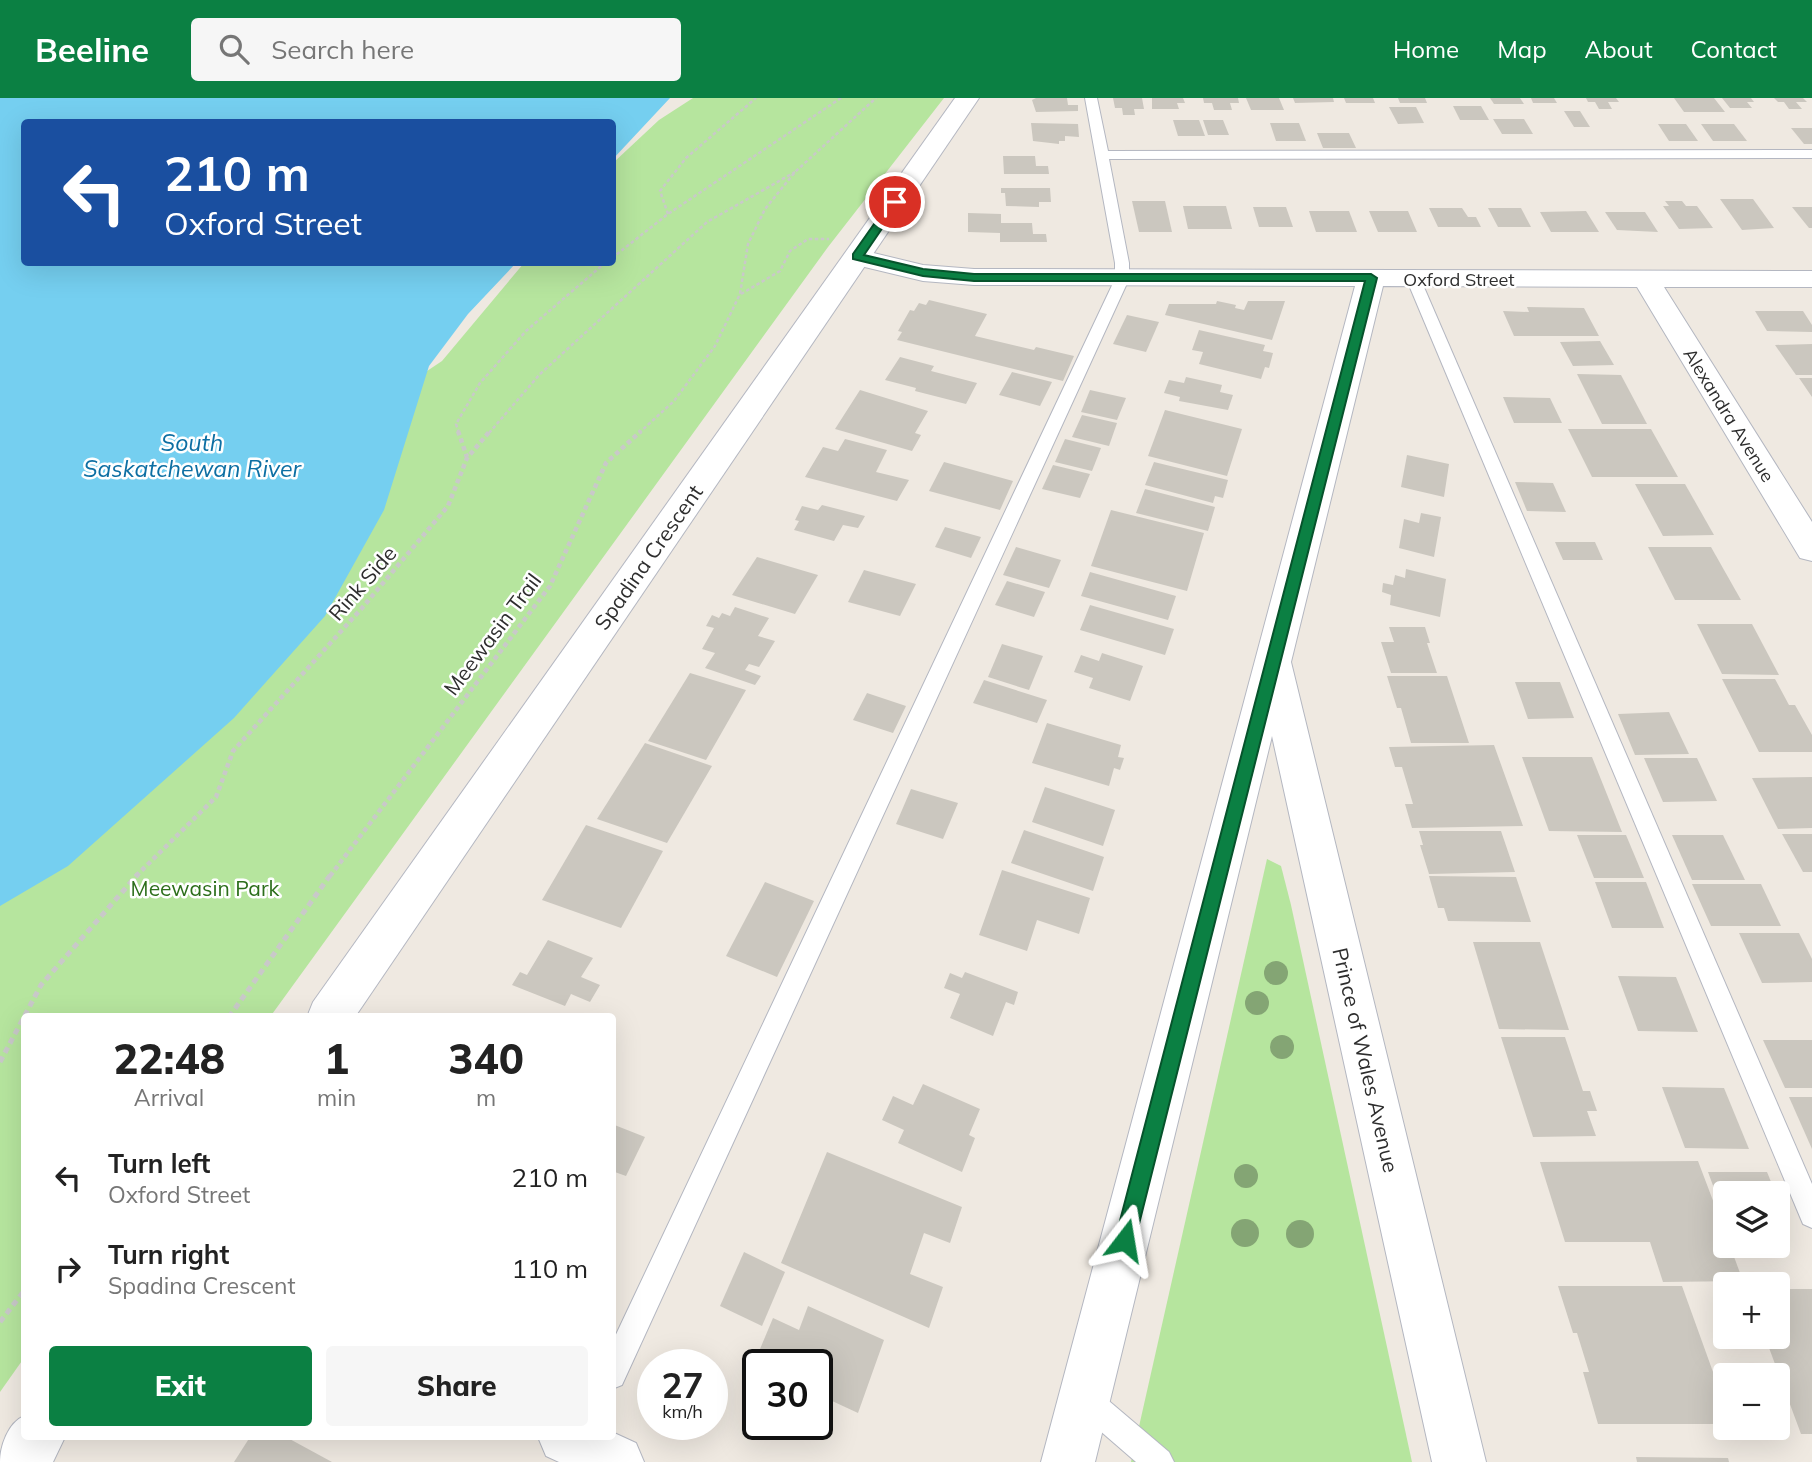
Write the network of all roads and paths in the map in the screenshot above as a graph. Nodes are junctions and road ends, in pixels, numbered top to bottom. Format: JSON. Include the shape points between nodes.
{"nodes":[{"id":1,"x":756,"y":98,"type":"edge"},
{"id":2,"x":841,"y":98,"type":"edge"},
{"id":3,"x":876,"y":98,"type":"edge"},
{"id":4,"x":967,"y":98,"type":"edge"},
{"id":5,"x":1091,"y":98,"type":"edge"},
{"id":6,"x":1812,"y":154,"type":"edge"},
{"id":7,"x":1101,"y":155,"type":"junction"},
{"id":8,"x":795,"y":172,"type":"junction"},
{"id":9,"x":668,"y":214,"type":"junction"},
{"id":10,"x":862,"y":250,"type":"junction"},
{"id":11,"x":616,"y":254,"type":"edge"},
{"id":12,"x":601,"y":266,"type":"edge"},
{"id":13,"x":1371,"y":278,"type":"junction"},
{"id":14,"x":1413,"y":278,"type":"junction"},
{"id":15,"x":1122,"y":279,"type":"junction"},
{"id":16,"x":1812,"y":279,"type":"edge"},
{"id":17,"x":1646,"y":280,"type":"junction"},
{"id":18,"x":740,"y":294,"type":"junction"},
{"id":19,"x":467,"y":458,"type":"junction"},
{"id":20,"x":1812,"y":550,"type":"edge"},
{"id":21,"x":1273,"y":659,"type":"junction"},
{"id":22,"x":26,"y":1013,"type":"edge"},
{"id":23,"x":232,"y":1013,"type":"edge"},
{"id":24,"x":333,"y":1013,"type":"edge"},
{"id":25,"x":21,"y":1023,"type":"edge"},
{"id":26,"x":0,"y":1062,"type":"edge"},
{"id":27,"x":1812,"y":1215,"type":"edge"},
{"id":28,"x":21,"y":1295,"type":"edge"},
{"id":29,"x":0,"y":1322,"type":"edge"},
{"id":30,"x":616,"y":1365,"type":"edge"},
{"id":31,"x":1084,"y":1399,"type":"junction"},
{"id":32,"x":36,"y":1440,"type":"edge"},
{"id":33,"x":21,"y":1462,"type":"edge"},
{"id":34,"x":1068,"y":1462,"type":"edge"},
{"id":35,"x":1159,"y":1462,"type":"edge"},
{"id":36,"x":1459,"y":1462,"type":"edge"}],
"edges":[{"from":1,"to":9,"type":"path","via":[[686,158],[660,191]]},
{"from":2,"to":9,"type":"path"},
{"from":3,"to":8,"type":"path","name":"Meewasin Trail"},
{"from":4,"to":10,"type":"street","name":"Spadina Crescent"},
{"from":5,"to":7,"type":"lane"},
{"from":6,"to":7,"type":"lane"},
{"from":7,"to":15,"type":"lane"},
{"from":8,"to":18,"type":"path","name":"Meewasin Trail","via":[[765,209],[748,244]]},
{"from":8,"to":19,"type":"path","name":"Rink Side","via":[[707,222],[540,374]]},
{"from":9,"to":11,"type":"path"},
{"from":10,"to":15,"type":"street","name":"Oxford Street","via":[[923,272]]},
{"from":10,"to":18,"type":"path","via":[[834,238],[808,239],[790,251],[780,271]]},
{"from":10,"to":24,"type":"street","name":"Spadina Crescent"},
{"from":12,"to":19,"type":"path","via":[[526,331],[480,383],[456,424]]},
{"from":13,"to":14,"type":"street","name":"Oxford Street"},
{"from":13,"to":15,"type":"street","name":"Oxford Street"},
{"from":13,"to":21,"type":"street"},
{"from":14,"to":17,"type":"street","name":"Oxford Street"},
{"from":14,"to":27,"type":"lane"},
{"from":15,"to":30,"type":"lane"},
{"from":16,"to":17,"type":"street","name":"Oxford Street"},
{"from":17,"to":20,"type":"street","name":"Alexandra Avenue"},
{"from":18,"to":23,"type":"path","name":"Meewasin Trail","via":[[715,346],[674,401],[606,463],[550,586],[346,853]]},
{"from":19,"to":22,"type":"path","name":"Rink Side","via":[[448,506],[233,751],[216,797],[135,877],[41,985]]},
{"from":21,"to":31,"type":"street"},
{"from":21,"to":36,"type":"street","name":"Prince of Wales Avenue"},
{"from":25,"to":26,"type":"path","name":"Rink Side"},
{"from":28,"to":29,"type":"path"},
{"from":31,"to":34,"type":"street"},
{"from":31,"to":35,"type":"lane"},
{"from":32,"to":33,"type":"street"}]}
